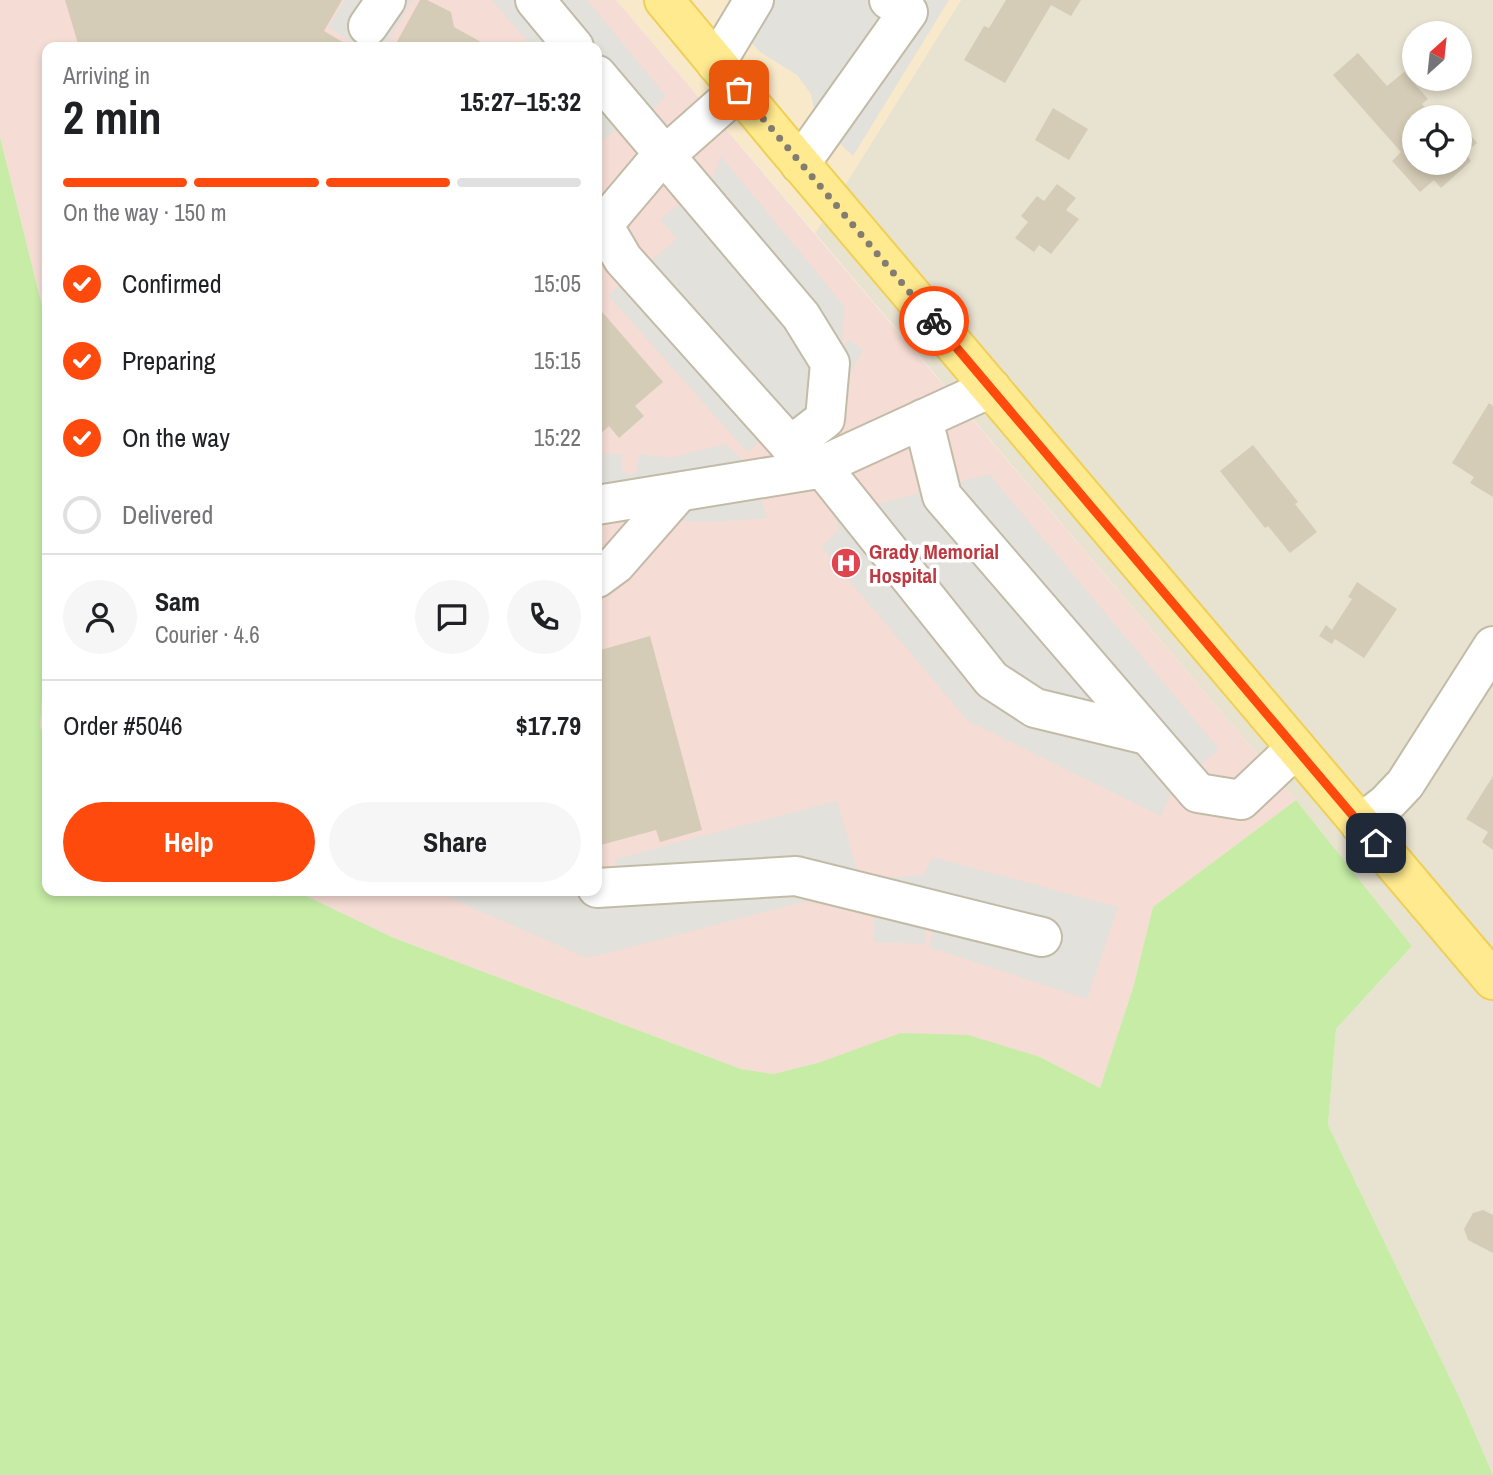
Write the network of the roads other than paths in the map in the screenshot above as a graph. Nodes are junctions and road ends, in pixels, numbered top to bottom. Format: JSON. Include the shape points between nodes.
{"nodes":[{"id":1,"x":534,"y":0,"type":"edge"},
{"id":2,"x":664,"y":0,"type":"edge"},
{"id":3,"x":754,"y":0,"type":"edge"},
{"id":4,"x":904,"y":4,"type":"edge"},
{"id":5,"x":570,"y":42,"type":"edge"},
{"id":6,"x":727,"y":76,"type":"junction"},
{"id":7,"x":602,"y":81,"type":"edge"},
{"id":8,"x":665,"y":156,"type":"junction"},
{"id":9,"x":800,"y":164,"type":"junction"},
{"id":10,"x":991,"y":388,"type":"junction"},
{"id":11,"x":923,"y":419,"type":"junction"},
{"id":12,"x":808,"y":461,"type":"junction"},
{"id":13,"x":679,"y":492,"type":"junction"},
{"id":14,"x":602,"y":504,"type":"edge"},
{"id":15,"x":602,"y":574,"type":"edge"},
{"id":16,"x":1493,"y":646,"type":"edge"},
{"id":17,"x":1147,"y":735,"type":"junction"},
{"id":18,"x":1296,"y":748,"type":"junction"},
{"id":19,"x":1360,"y":824,"type":"junction"},
{"id":20,"x":602,"y":888,"type":"edge"},
{"id":21,"x":1042,"y":937,"type":"dead end"},
{"id":22,"x":1493,"y":980,"type":"edge"}],
"edges":[{"from":1,"to":5,"type":"street"},
{"from":2,"to":6,"type":"main road"},
{"from":3,"to":6,"type":"street"},
{"from":4,"to":9,"type":"street"},
{"from":6,"to":8,"type":"street"},
{"from":6,"to":9,"type":"main road"},
{"from":7,"to":8,"type":"street"},
{"from":8,"to":12,"type":"street","via":[[802,316],[830,363],[825,419]]},
{"from":8,"to":12,"type":"street","via":[[603,225],[623,259]]},
{"from":9,"to":10,"type":"main road"},
{"from":10,"to":11,"type":"street"},
{"from":10,"to":18,"type":"main road"},
{"from":11,"to":12,"type":"street"},
{"from":11,"to":17,"type":"street","via":[[942,496]]},
{"from":12,"to":13,"type":"street"},
{"from":12,"to":17,"type":"street","via":[[992,680],[1035,708]]},
{"from":13,"to":14,"type":"street"},
{"from":13,"to":15,"type":"street"},
{"from":16,"to":19,"type":"street","via":[[1405,784]]},
{"from":17,"to":18,"type":"street","via":[[1198,793],[1241,800]]},
{"from":18,"to":19,"type":"main road"},
{"from":19,"to":22,"type":"main road"},
{"from":20,"to":21,"type":"street","via":[[796,877]]}]}
